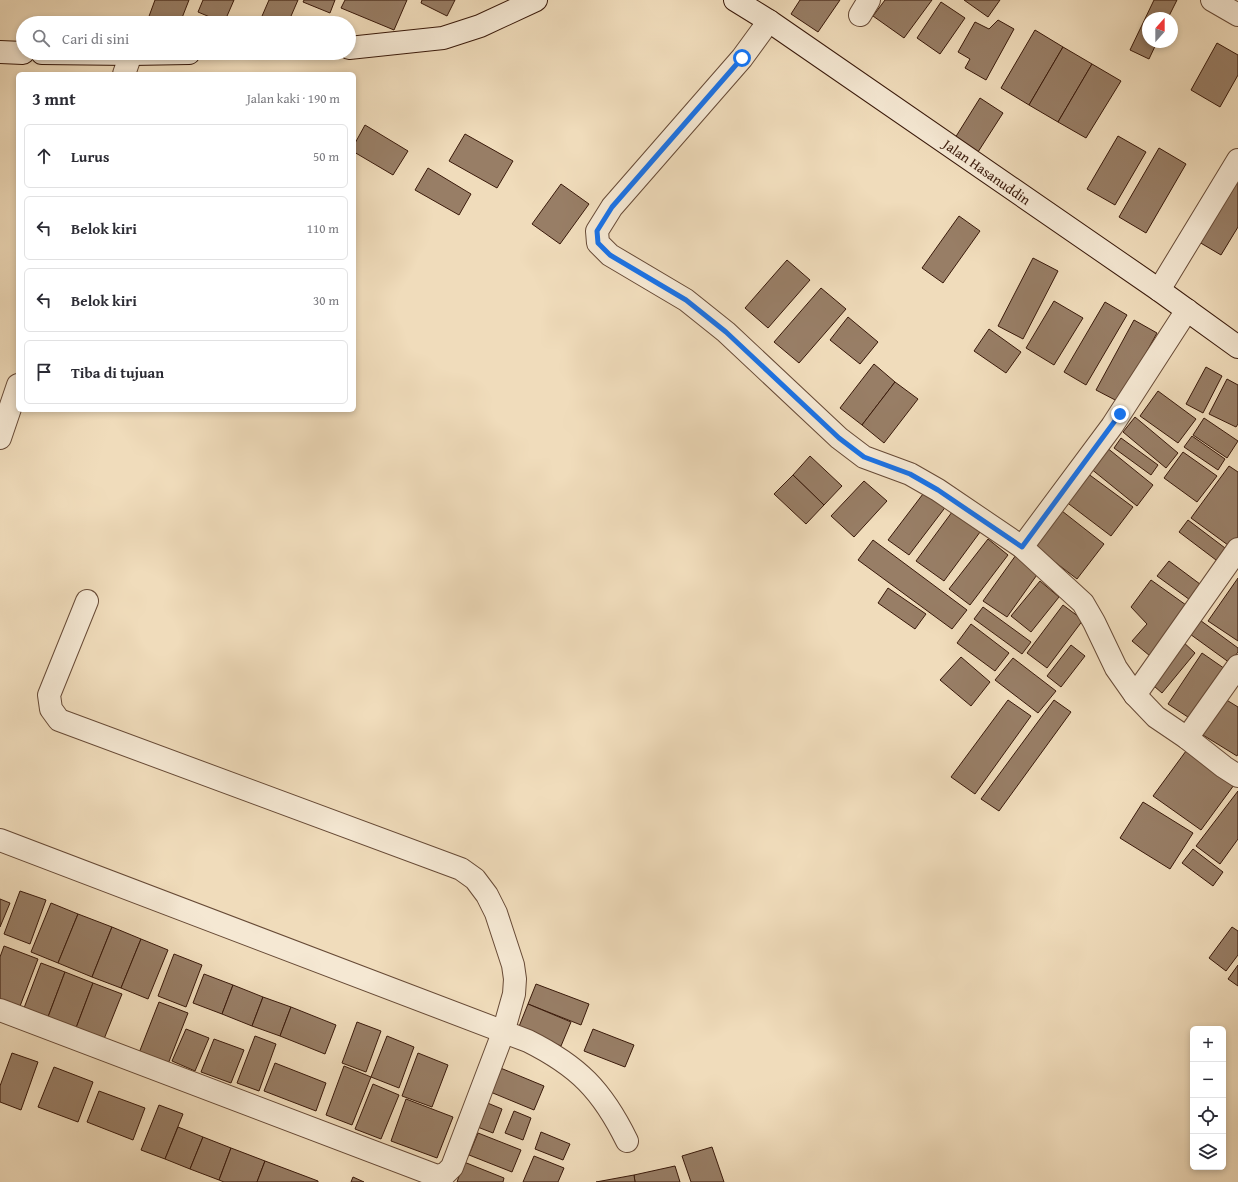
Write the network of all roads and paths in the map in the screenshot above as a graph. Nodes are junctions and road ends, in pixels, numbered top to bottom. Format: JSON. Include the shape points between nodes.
{"nodes":[{"id":1,"x":536,"y":0,"type":"edge"},
{"id":2,"x":735,"y":0,"type":"edge"},
{"id":3,"x":1212,"y":0,"type":"edge"},
{"id":4,"x":1238,"y":15,"type":"edge"},
{"id":5,"x":769,"y":22,"type":"junction"},
{"id":6,"x":356,"y":47,"type":"edge"},
{"id":7,"x":0,"y":52,"type":"edge"},
{"id":8,"x":16,"y":53,"type":"edge"},
{"id":9,"x":96,"y":60,"type":"edge"},
{"id":10,"x":150,"y":60,"type":"edge"},
{"id":11,"x":127,"y":64,"type":"edge"},
{"id":12,"x":1238,"y":160,"type":"edge"},
{"id":13,"x":1158,"y":290,"type":"junction"},
{"id":14,"x":1187,"y":310,"type":"junction"},
{"id":15,"x":1238,"y":347,"type":"edge"},
{"id":16,"x":16,"y":391,"type":"edge"},
{"id":17,"x":0,"y":438,"type":"edge"},
{"id":18,"x":1022,"y":547,"type":"junction"},
{"id":19,"x":1238,"y":549,"type":"edge"},
{"id":20,"x":87,"y":601,"type":"dead end"},
{"id":21,"x":1238,"y":666,"type":"edge"},
{"id":22,"x":1135,"y":695,"type":"junction"},
{"id":23,"x":1187,"y":738,"type":"junction"},
{"id":24,"x":1238,"y":776,"type":"edge"},
{"id":25,"x":0,"y":840,"type":"edge"},
{"id":26,"x":0,"y":1010,"type":"edge"},
{"id":27,"x":503,"y":1033,"type":"junction"},
{"id":28,"x":627,"y":1141,"type":"dead end"}],
"edges":[{"from":1,"to":6,"type":"street","via":[[480,26],[443,38]]},
{"from":2,"to":5,"type":"street","name":"Jalan Hasanuddin"},
{"from":3,"to":4,"type":"street"},
{"from":5,"to":13,"type":"street","name":"Jalan Hasanuddin"},
{"from":5,"to":18,"type":"street","via":[[742,58],[612,207],[597,231],[598,243],[610,255],[686,300],[726,332],[839,438],[864,457],[910,474]]},
{"from":7,"to":8,"type":"street"},
{"from":9,"to":11,"type":"street"},
{"from":10,"to":11,"type":"street"},
{"from":12,"to":13,"type":"street"},
{"from":13,"to":14,"type":"street","name":"Jalan Hasanuddin"},
{"from":14,"to":15,"type":"street","name":"Jalan Hasanuddin"},
{"from":14,"to":18,"type":"street","via":[[1112,426]]},
{"from":16,"to":17,"type":"street"},
{"from":18,"to":22,"type":"street","via":[[1083,603],[1116,668]]},
{"from":19,"to":22,"type":"street"},
{"from":20,"to":27,"type":"street","via":[[49,695],[51,709],[59,720],[461,869],[475,879],[490,901],[513,965],[514,994]]},
{"from":21,"to":23,"type":"street"},
{"from":22,"to":23,"type":"street","via":[[1156,717]]},
{"from":23,"to":24,"type":"street"},
{"from":25,"to":27,"type":"street"},
{"from":26,"to":27,"type":"street","via":[[437,1176],[445,1174],[452,1167]]},
{"from":27,"to":28,"type":"street","via":[[543,1048],[576,1071],[603,1099]]}]}
